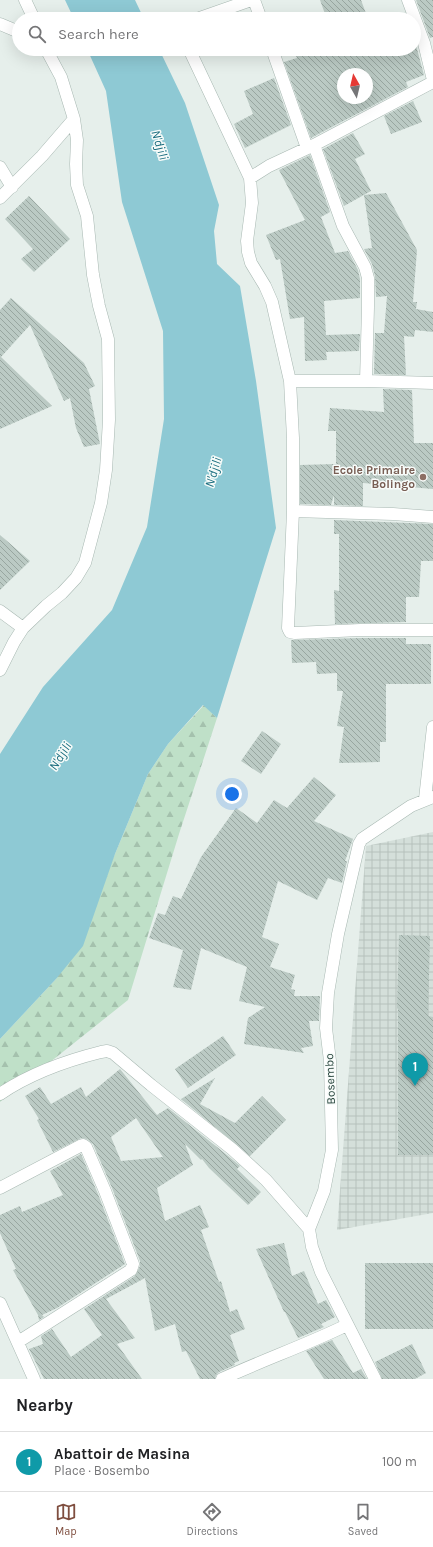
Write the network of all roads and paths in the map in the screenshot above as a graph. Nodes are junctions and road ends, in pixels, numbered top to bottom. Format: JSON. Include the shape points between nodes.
{"nodes":[{"id":1,"x":25,"y":0,"type":"edge"},
{"id":2,"x":252,"y":0,"type":"edge"},
{"id":3,"x":408,"y":0,"type":"edge"},
{"id":4,"x":31,"y":12,"type":"edge"},
{"id":5,"x":217,"y":12,"type":"edge"},
{"id":6,"x":258,"y":12,"type":"edge"},
{"id":7,"x":414,"y":12,"type":"edge"},
{"id":8,"x":0,"y":24,"type":"edge"},
{"id":9,"x":421,"y":27,"type":"edge"},
{"id":10,"x":12,"y":29,"type":"edge"},
{"id":11,"x":428,"y":42,"type":"edge"},
{"id":12,"x":50,"y":56,"type":"edge"},
{"id":13,"x":192,"y":56,"type":"edge"},
{"id":14,"x":275,"y":56,"type":"edge"},
{"id":15,"x":433,"y":81,"type":"edge"},
{"id":16,"x":74,"y":119,"type":"junction"},
{"id":17,"x":310,"y":146,"type":"junction"},
{"id":18,"x":0,"y":167,"type":"edge"},
{"id":19,"x":250,"y":178,"type":"junction"},
{"id":20,"x":12,"y":187,"type":"junction"},
{"id":21,"x":0,"y":198,"type":"edge"},
{"id":22,"x":290,"y":381,"type":"junction"},
{"id":23,"x":366,"y":381,"type":"junction"},
{"id":24,"x":433,"y":383,"type":"edge"},
{"id":25,"x":294,"y":511,"type":"junction"},
{"id":26,"x":433,"y":517,"type":"edge"},
{"id":27,"x":0,"y":611,"type":"edge"},
{"id":28,"x":23,"y":628,"type":"junction"},
{"id":29,"x":433,"y":630,"type":"edge"},
{"id":30,"x":0,"y":670,"type":"edge"},
{"id":31,"x":433,"y":727,"type":"edge"},
{"id":32,"x":429,"y":798,"type":"edge"},
{"id":33,"x":0,"y":1094,"type":"edge"},
{"id":34,"x":0,"y":1188,"type":"edge"},
{"id":35,"x":309,"y":1229,"type":"junction"},
{"id":36,"x":0,"y":1303,"type":"edge"},
{"id":37,"x":347,"y":1325,"type":"junction"},
{"id":38,"x":18,"y":1342,"type":"junction"},
{"id":39,"x":34,"y":1379,"type":"edge"},
{"id":40,"x":222,"y":1379,"type":"edge"},
{"id":41,"x":375,"y":1379,"type":"edge"}],
"edges":[{"from":1,"to":4,"type":"street"},
{"from":2,"to":5,"type":"street"},
{"from":2,"to":6,"type":"street"},
{"from":3,"to":7,"type":"street"},
{"from":8,"to":10,"type":"street"},
{"from":9,"to":11,"type":"street"},
{"from":11,"to":15,"type":"street"},
{"from":12,"to":16,"type":"street","via":[[61,77]]},
{"from":13,"to":19,"type":"street"},
{"from":14,"to":17,"type":"street"},
{"from":15,"to":17,"type":"street"},
{"from":16,"to":20,"type":"street"},
{"from":16,"to":28,"type":"street","via":[[77,140],[77,185],[87,216],[93,275],[108,339],[109,420],[106,470],[101,503],[85,563],[62,593]]},
{"from":17,"to":19,"type":"street"},
{"from":17,"to":23,"type":"street","via":[[368,278]]},
{"from":18,"to":20,"type":"street"},
{"from":19,"to":22,"type":"street","via":[[252,203],[248,252],[251,263],[272,302]]},
{"from":20,"to":21,"type":"street"},
{"from":22,"to":23,"type":"street"},
{"from":22,"to":25,"type":"street"},
{"from":23,"to":24,"type":"street"},
{"from":25,"to":26,"type":"street"},
{"from":25,"to":29,"type":"street","via":[[288,628],[290,632]]},
{"from":27,"to":28,"type":"street"},
{"from":28,"to":30,"type":"street"},
{"from":31,"to":32,"type":"street"},
{"from":32,"to":35,"type":"street","name":"Bosembo","via":[[411,806],[362,839],[359,844],[338,934],[328,993],[326,1028],[330,1062],[332,1150],[324,1191]]},
{"from":33,"to":35,"type":"street","via":[[57,1065],[101,1052],[113,1053],[232,1149],[266,1180]]},
{"from":34,"to":38,"type":"street","via":[[83,1145],[105,1191],[132,1264],[131,1270]]},
{"from":35,"to":37,"type":"street","via":[[321,1272]]},
{"from":36,"to":38,"type":"street"},
{"from":37,"to":40,"type":"street"},
{"from":37,"to":41,"type":"street"},
{"from":38,"to":39,"type":"street"}]}
